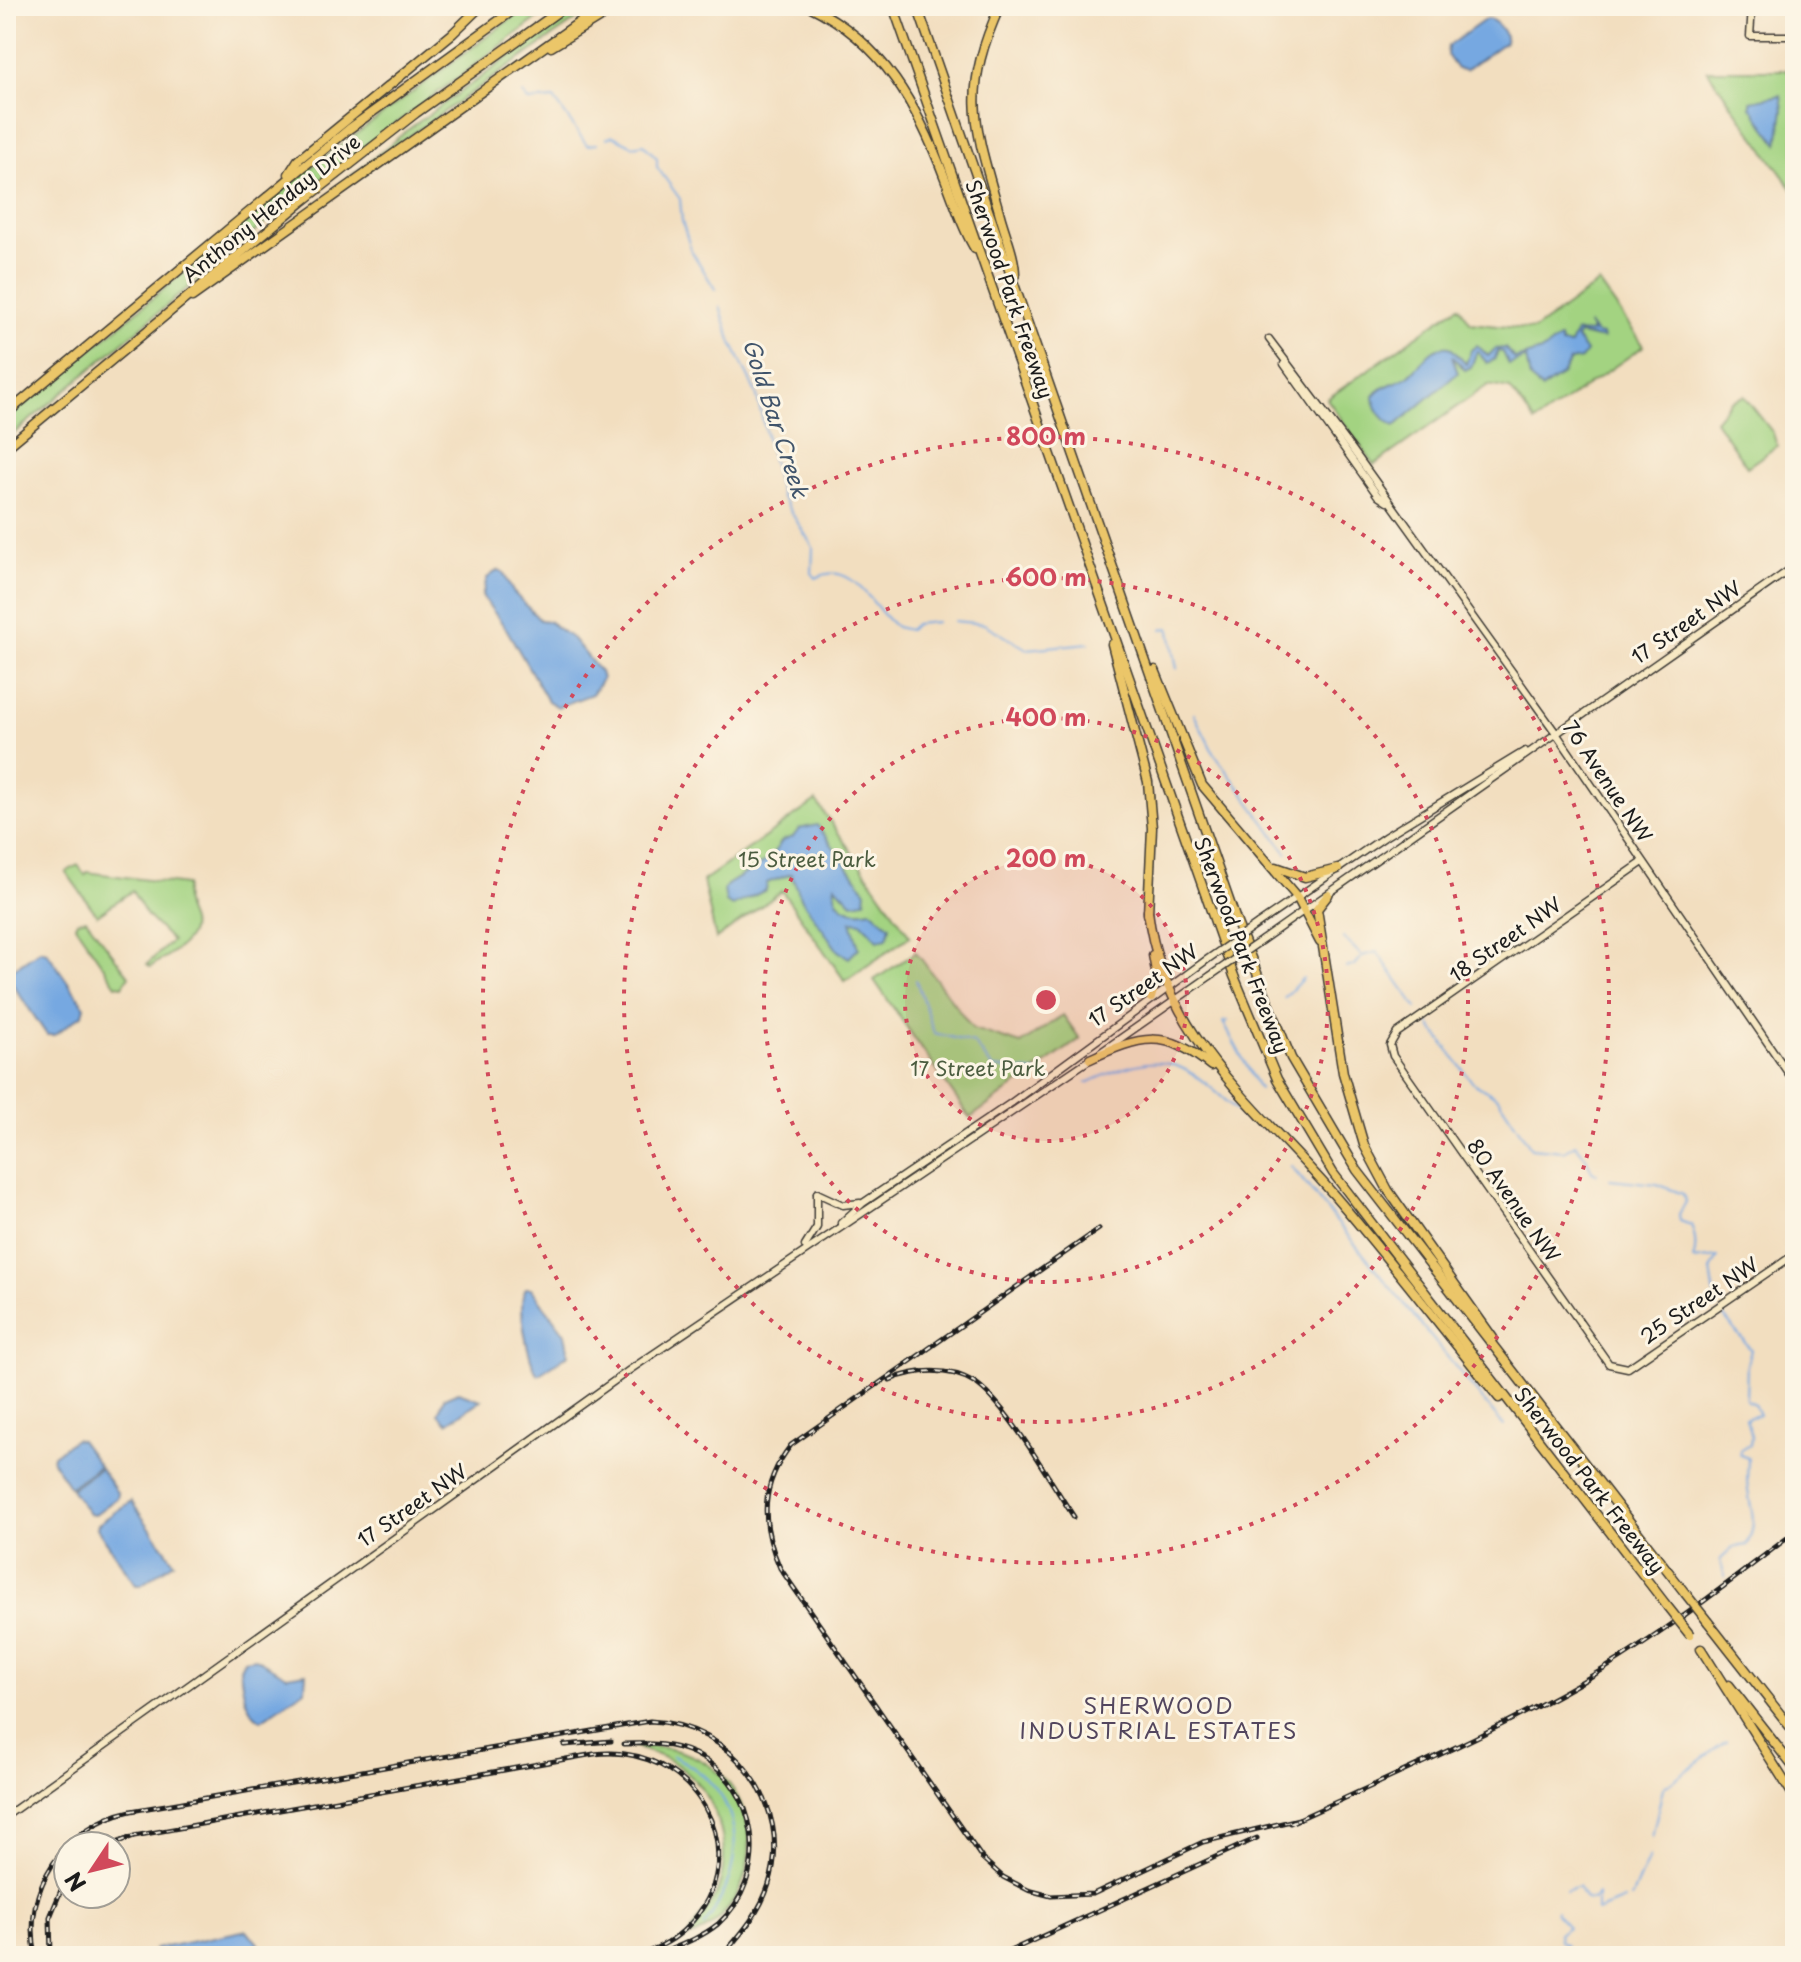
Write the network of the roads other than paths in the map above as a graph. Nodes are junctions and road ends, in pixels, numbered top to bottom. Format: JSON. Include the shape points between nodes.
{"nodes":[{"id":1,"x":481,"y":6,"type":"edge"},
{"id":2,"x":519,"y":6,"type":"edge"},
{"id":3,"x":566,"y":6,"type":"edge"},
{"id":4,"x":602,"y":6,"type":"edge"},
{"id":5,"x":618,"y":6,"type":"edge"},
{"id":6,"x":809,"y":6,"type":"edge"},
{"id":7,"x":893,"y":6,"type":"edge"},
{"id":8,"x":917,"y":6,"type":"edge"},
{"id":9,"x":999,"y":6,"type":"edge"},
{"id":10,"x":1752,"y":6,"type":"edge"},
{"id":11,"x":1795,"y":36,"type":"edge"},
{"id":12,"x":532,"y":56,"type":"junction"},
{"id":13,"x":284,"y":182,"type":"junction"},
{"id":14,"x":983,"y":263,"type":"junction"},
{"id":15,"x":1014,"y":283,"type":"junction"},
{"id":16,"x":171,"y":310,"type":"junction"},
{"id":17,"x":6,"y":414,"type":"edge"},
{"id":18,"x":6,"y":448,"type":"edge"},
{"id":19,"x":1387,"y":502,"type":"junction"},
{"id":20,"x":1795,"y":566,"type":"edge"},
{"id":21,"x":1107,"y":616,"type":"junction"},
{"id":22,"x":1130,"y":616,"type":"junction"},
{"id":23,"x":1556,"y":733,"type":"junction"},
{"id":24,"x":1255,"y":848,"type":"junction"},
{"id":25,"x":1643,"y":862,"type":"junction"},
{"id":26,"x":1338,"y":869,"type":"junction"},
{"id":27,"x":1328,"y":895,"type":"junction"},
{"id":28,"x":1297,"y":897,"type":"junction"},
{"id":29,"x":1148,"y":911,"type":"junction"},
{"id":30,"x":1304,"y":912,"type":"junction"},
{"id":31,"x":1326,"y":958,"type":"junction"},
{"id":32,"x":1169,"y":986,"type":"junction"},
{"id":33,"x":1151,"y":998,"type":"junction"},
{"id":34,"x":1176,"y":1000,"type":"junction"},
{"id":35,"x":1390,"y":1045,"type":"joint"},
{"id":36,"x":1090,"y":1059,"type":"junction"},
{"id":37,"x":1223,"y":1077,"type":"junction"},
{"id":38,"x":1795,"y":1083,"type":"edge"},
{"id":39,"x":863,"y":1203,"type":"junction"},
{"id":40,"x":840,"y":1226,"type":"junction"},
{"id":41,"x":803,"y":1251,"type":"junction"},
{"id":42,"x":1795,"y":1254,"type":"edge"},
{"id":43,"x":1619,"y":1368,"type":"joint"},
{"id":44,"x":1513,"y":1372,"type":"junction"},
{"id":45,"x":1560,"y":1468,"type":"junction"},
{"id":46,"x":1701,"y":1649,"type":"junction"},
{"id":47,"x":1795,"y":1730,"type":"edge"},
{"id":48,"x":1795,"y":1769,"type":"edge"},
{"id":49,"x":1795,"y":1798,"type":"edge"},
{"id":50,"x":6,"y":1816,"type":"edge"}],
"edges":[{"from":1,"to":13,"type":"highway","via":[[298,160]]},
{"from":2,"to":13,"type":"highway","name":"Anthony Henday Drive"},
{"from":3,"to":16,"type":"highway","name":"Anthony Henday Drive","via":[[416,113]]},
{"from":4,"to":12,"type":"highway"},
{"from":5,"to":12,"type":"highway"},
{"from":6,"to":14,"type":"highway","via":[[857,37],[895,75],[924,123],[968,238]]},
{"from":7,"to":14,"type":"highway","name":"Sherwood Park Freeway"},
{"from":8,"to":15,"type":"highway","name":"Sherwood Park Freeway"},
{"from":9,"to":15,"type":"highway","via":[[976,71],[975,110],[1015,267]]},
{"from":10,"to":11,"type":"main road","via":[[1750,36]]},
{"from":12,"to":16,"type":"highway"},
{"from":13,"to":17,"type":"highway","name":"Anthony Henday Drive"},
{"from":14,"to":21,"type":"highway","name":"Sherwood Park Freeway"},
{"from":15,"to":22,"type":"highway","name":"Sherwood Park Freeway"},
{"from":16,"to":18,"type":"highway","name":"Anthony Henday Drive"},
{"from":19,"to":19,"type":"main road","name":"76 Avenue NW","via":[[1352,449],[1269,339],[1306,400]]},
{"from":19,"to":23,"type":"main road","name":"76 Avenue NW"},
{"from":20,"to":23,"type":"main road","name":"17 Street NW"},
{"from":21,"to":29,"type":"highway","via":[[1148,782]]},
{"from":21,"to":45,"type":"highway","name":"Sherwood Park Freeway","via":[[1242,998],[1290,1103],[1333,1173]]},
{"from":22,"to":24,"type":"highway","via":[[1202,785]]},
{"from":22,"to":44,"type":"highway","name":"Sherwood Park Freeway","via":[[1252,964],[1305,1087],[1357,1170]]},
{"from":23,"to":25,"type":"main road","name":"76 Avenue NW"},
{"from":23,"to":26,"type":"main road","name":"17 Street NW"},
{"from":23,"to":27,"type":"main road","name":"17 Street NW"},
{"from":24,"to":26,"type":"highway","via":[[1297,877]]},
{"from":24,"to":28,"type":"highway"},
{"from":25,"to":35,"type":"main road","name":"18 Street NW","via":[[1397,1033]]},
{"from":25,"to":38,"type":"main road","name":"76 Avenue NW"},
{"from":26,"to":28,"type":"main road","name":"17 Street NW"},
{"from":27,"to":30,"type":"main road","name":"17 Street NW"},
{"from":27,"to":31,"type":"highway","via":[[1317,909]]},
{"from":28,"to":30,"type":"highway"},
{"from":28,"to":32,"type":"main road","name":"17 Street NW","bridge":true},
{"from":29,"to":32,"type":"highway"},
{"from":29,"to":33,"type":"highway","via":[[1157,977]]},
{"from":30,"to":31,"type":"highway"},
{"from":30,"to":34,"type":"main road","name":"17 Street NW","bridge":true},
{"from":31,"to":44,"type":"highway","via":[[1343,1073],[1364,1145],[1388,1190]]},
{"from":32,"to":33,"type":"main road","name":"17 Street NW"},
{"from":32,"to":34,"type":"highway"},
{"from":33,"to":39,"type":"main road","name":"17 Street NW","via":[[1022,1095]]},
{"from":34,"to":36,"type":"main road","name":"17 Street NW"},
{"from":34,"to":37,"type":"highway"},
{"from":35,"to":43,"type":"main road","name":"80 Avenue NW","via":[[1609,1364]]},
{"from":36,"to":37,"type":"highway","via":[[1133,1041],[1161,1039],[1182,1045]]},
{"from":36,"to":40,"type":"main road","name":"17 Street NW"},
{"from":37,"to":45,"type":"highway","via":[[1337,1198]]},
{"from":39,"to":40,"type":"main road","name":"17 Street NW"},
{"from":39,"to":41,"type":"main road","via":[[843,1205],[817,1193],[817,1227]]},
{"from":40,"to":41,"type":"main road","name":"17 Street NW"},
{"from":41,"to":50,"type":"main road","name":"17 Street NW"},
{"from":42,"to":43,"type":"main road","name":"25 Street NW","via":[[1639,1361]]},
{"from":44,"to":47,"type":"highway","name":"Sherwood Park Freeway","bridge":true},
{"from":45,"to":46,"type":"highway","name":"Sherwood Park Freeway","bridge":true},
{"from":46,"to":48,"type":"highway","name":"Sherwood Park Freeway"},
{"from":46,"to":49,"type":"highway"}]}
